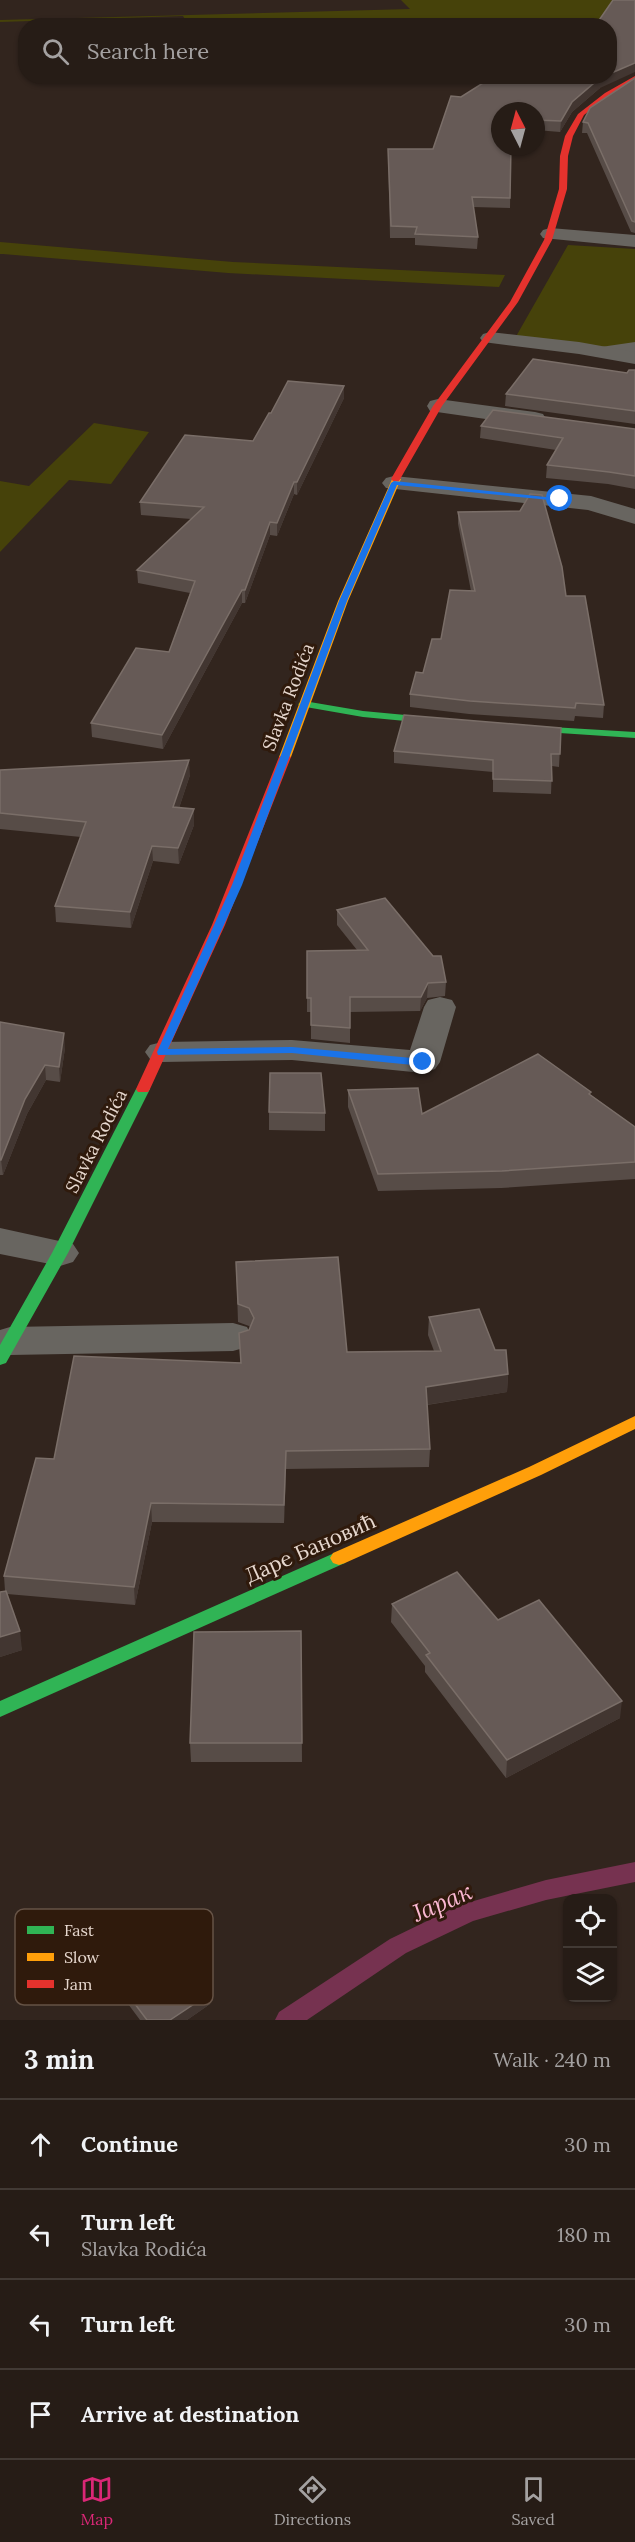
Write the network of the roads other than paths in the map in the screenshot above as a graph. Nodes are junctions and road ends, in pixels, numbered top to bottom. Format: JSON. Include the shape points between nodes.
{"nodes":[{"id":1,"x":635,"y":78,"type":"edge"},
{"id":2,"x":550,"y":234,"type":"junction"},
{"id":3,"x":635,"y":241,"type":"edge"},
{"id":4,"x":490,"y":338,"type":"junction"},
{"id":5,"x":635,"y":347,"type":"edge"},
{"id":6,"x":600,"y":352,"type":"junction"},
{"id":7,"x":635,"y":358,"type":"edge"},
{"id":8,"x":438,"y":406,"type":"junction"},
{"id":9,"x":557,"y":422,"type":"edge"},
{"id":10,"x":394,"y":483,"type":"junction"},
{"id":11,"x":635,"y":517,"type":"edge"},
{"id":12,"x":304,"y":704,"type":"junction"},
{"id":13,"x":457,"y":723,"type":"edge"},
{"id":14,"x":504,"y":727,"type":"edge"},
{"id":15,"x":635,"y":735,"type":"edge"},
{"id":16,"x":440,"y":1007,"type":"dead end"},
{"id":17,"x":162,"y":1052,"type":"junction"},
{"id":18,"x":0,"y":1242,"type":"edge"},
{"id":19,"x":60,"y":1253,"type":"junction"},
{"id":20,"x":233,"y":1337,"type":"dead end"},
{"id":21,"x":5,"y":1350,"type":"edge"},
{"id":22,"x":635,"y":1422,"type":"edge"},
{"id":23,"x":0,"y":1708,"type":"edge"}],
"edges":[{"from":1,"to":2,"type":"main road","name":"Slavka Rodića","via":[[581,114],[568,136],[563,189]]},
{"from":2,"to":3,"type":"street"},
{"from":2,"to":4,"type":"main road","name":"Slavka Rodića"},
{"from":4,"to":6,"type":"street"},
{"from":4,"to":8,"type":"main road","name":"Slavka Rodića"},
{"from":5,"to":6,"type":"lane"},
{"from":6,"to":7,"type":"street"},
{"from":8,"to":9,"type":"street"},
{"from":8,"to":10,"type":"main road","name":"Slavka Rodića"},
{"from":10,"to":11,"type":"street","via":[[591,503]]},
{"from":10,"to":12,"type":"main road","name":"Slavka Rodića"},
{"from":12,"to":13,"type":"main road"},
{"from":12,"to":17,"type":"main road","name":"Slavka Rodića","via":[[237,885]]},
{"from":14,"to":15,"type":"main road"},
{"from":16,"to":17,"type":"street","via":[[423,1062],[292,1050]]},
{"from":17,"to":19,"type":"main road","name":"Slavka Rodića"},
{"from":18,"to":19,"type":"street"},
{"from":19,"to":21,"type":"main road","name":"Slavka Rodića"},
{"from":20,"to":21,"type":"street"},
{"from":22,"to":23,"type":"main road","name":"Даре Бановић","via":[[535,1471]]}]}
